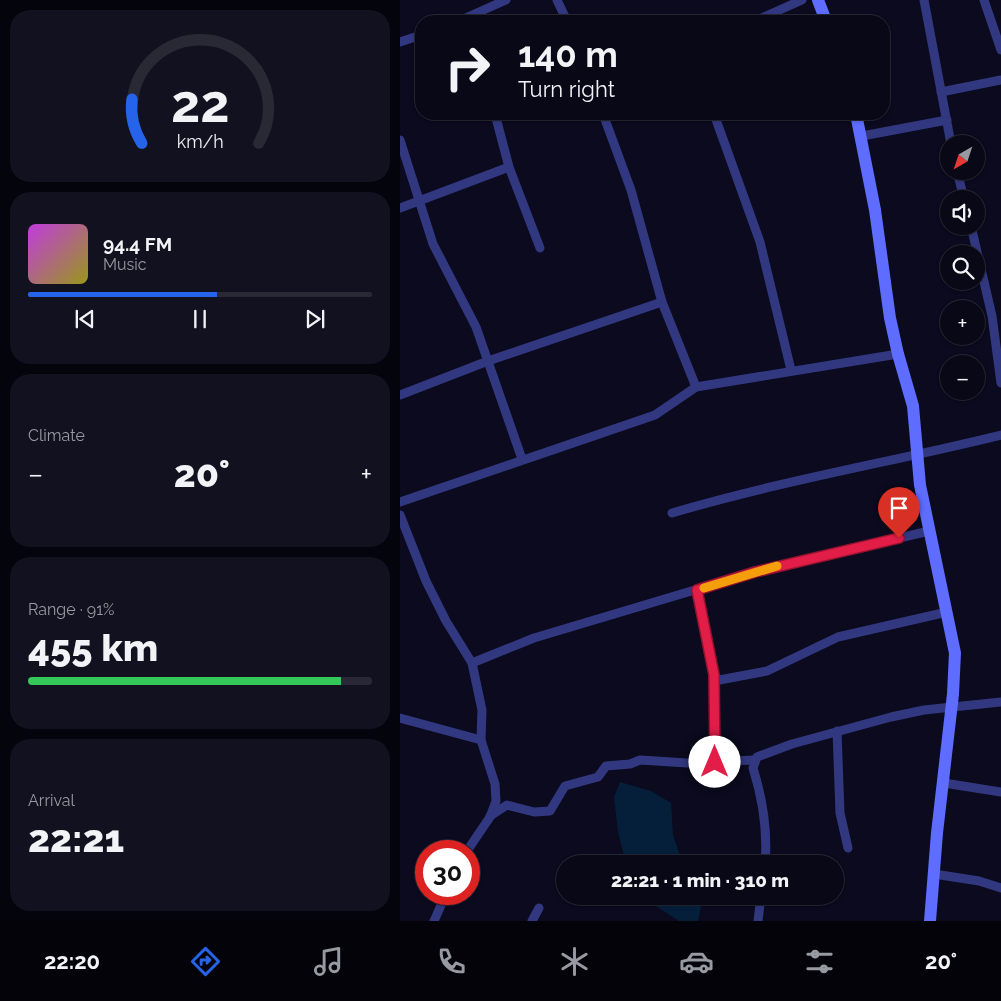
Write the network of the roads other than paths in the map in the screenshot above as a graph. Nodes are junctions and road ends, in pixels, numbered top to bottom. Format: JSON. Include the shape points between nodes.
{"nodes":[{"id":1,"x":506,"y":0,"type":"edge"},
{"id":2,"x":557,"y":0,"type":"edge"},
{"id":3,"x":802,"y":0,"type":"edge"},
{"id":4,"x":818,"y":0,"type":"edge"},
{"id":5,"x":924,"y":0,"type":"edge"},
{"id":6,"x":984,"y":0,"type":"edge"},
{"id":7,"x":473,"y":15,"type":"edge"},
{"id":8,"x":564,"y":15,"type":"edge"},
{"id":9,"x":768,"y":15,"type":"edge"},
{"id":10,"x":824,"y":15,"type":"edge"},
{"id":11,"x":415,"y":37,"type":"edge"},
{"id":12,"x":400,"y":42,"type":"edge"},
{"id":13,"x":1001,"y":50,"type":"edge"},
{"id":14,"x":1001,"y":80,"type":"edge"},
{"id":15,"x":941,"y":92,"type":"junction"},
{"id":16,"x":496,"y":120,"type":"edge"},
{"id":17,"x":605,"y":120,"type":"edge"},
{"id":18,"x":716,"y":120,"type":"edge"},
{"id":19,"x":858,"y":120,"type":"edge"},
{"id":20,"x":947,"y":120,"type":"junction"},
{"id":21,"x":950,"y":135,"type":"edge"},
{"id":22,"x":862,"y":136,"type":"junction"},
{"id":23,"x":400,"y":140,"type":"edge"},
{"id":24,"x":509,"y":167,"type":"junction"},
{"id":25,"x":421,"y":200,"type":"junction"},
{"id":26,"x":400,"y":208,"type":"edge"},
{"id":27,"x":973,"y":235,"type":"edge"},
{"id":28,"x":540,"y":248,"type":"dead end"},
{"id":29,"x":662,"y":302,"type":"junction"},
{"id":30,"x":898,"y":354,"type":"junction"},
{"id":31,"x":488,"y":361,"type":"junction"},
{"id":32,"x":791,"y":370,"type":"junction"},
{"id":33,"x":1001,"y":384,"type":"edge"},
{"id":34,"x":696,"y":387,"type":"junction"},
{"id":35,"x":400,"y":396,"type":"edge"},
{"id":36,"x":1001,"y":435,"type":"edge"},
{"id":37,"x":917,"y":456,"type":"junction"},
{"id":38,"x":522,"y":459,"type":"junction"},
{"id":39,"x":400,"y":502,"type":"edge"},
{"id":40,"x":672,"y":513,"type":"dead end"},
{"id":41,"x":400,"y":515,"type":"edge"},
{"id":42,"x":929,"y":532,"type":"junction"},
{"id":43,"x":697,"y":590,"type":"junction"},
{"id":44,"x":947,"y":612,"type":"junction"},
{"id":45,"x":472,"y":663,"type":"junction"},
{"id":46,"x":714,"y":681,"type":"junction"},
{"id":47,"x":1001,"y":702,"type":"edge"},
{"id":48,"x":952,"y":707,"type":"junction"},
{"id":49,"x":400,"y":718,"type":"edge"},
{"id":50,"x":837,"y":731,"type":"junction"},
{"id":51,"x":481,"y":740,"type":"junction"},
{"id":52,"x":754,"y":760,"type":"junction"},
{"id":53,"x":715,"y":762,"type":"junction"},
{"id":54,"x":944,"y":783,"type":"junction"},
{"id":55,"x":1001,"y":792,"type":"edge"},
{"id":56,"x":490,"y":817,"type":"junction"},
{"id":57,"x":474,"y":840,"type":"edge"},
{"id":58,"x":848,"y":848,"type":"dead end"},
{"id":59,"x":765,"y":855,"type":"edge"},
{"id":60,"x":934,"y":874,"type":"junction"},
{"id":61,"x":1001,"y":888,"type":"edge"},
{"id":62,"x":441,"y":905,"type":"edge"},
{"id":63,"x":761,"y":905,"type":"edge"},
{"id":64,"x":539,"y":908,"type":"dead end"},
{"id":65,"x":434,"y":921,"type":"edge"},
{"id":66,"x":532,"y":921,"type":"edge"},
{"id":67,"x":758,"y":921,"type":"edge"},
{"id":68,"x":930,"y":921,"type":"edge"}],
"edges":[{"from":1,"to":7,"type":"street"},
{"from":2,"to":8,"type":"street"},
{"from":3,"to":9,"type":"street"},
{"from":4,"to":10,"type":"street"},
{"from":5,"to":15,"type":"street"},
{"from":6,"to":13,"type":"street"},
{"from":11,"to":12,"type":"street"},
{"from":14,"to":15,"type":"street"},
{"from":15,"to":20,"type":"street"},
{"from":16,"to":24,"type":"street"},
{"from":17,"to":29,"type":"street","via":[[631,190]]},
{"from":18,"to":32,"type":"street","via":[[760,242]]},
{"from":19,"to":22,"type":"street"},
{"from":20,"to":21,"type":"street"},
{"from":20,"to":22,"type":"street"},
{"from":22,"to":30,"type":"street"},
{"from":23,"to":25,"type":"street"},
{"from":24,"to":25,"type":"street"},
{"from":24,"to":28,"type":"street"},
{"from":25,"to":26,"type":"street"},
{"from":25,"to":31,"type":"street","via":[[433,244],[476,327]]},
{"from":27,"to":33,"type":"street","via":[[992,316]]},
{"from":29,"to":31,"type":"street"},
{"from":29,"to":34,"type":"street"},
{"from":30,"to":32,"type":"street"},
{"from":30,"to":37,"type":"street","via":[[913,406]]},
{"from":31,"to":35,"type":"street"},
{"from":31,"to":38,"type":"street"},
{"from":32,"to":34,"type":"street"},
{"from":34,"to":38,"type":"street","via":[[655,414]]},
{"from":36,"to":37,"type":"street"},
{"from":37,"to":40,"type":"street","via":[[766,487]]},
{"from":37,"to":42,"type":"street"},
{"from":38,"to":39,"type":"street"},
{"from":41,"to":45,"type":"street","via":[[426,581]]},
{"from":42,"to":43,"type":"street","via":[[763,570]]},
{"from":42,"to":44,"type":"street"},
{"from":43,"to":45,"type":"street","via":[[534,638]]},
{"from":43,"to":46,"type":"street"},
{"from":44,"to":46,"type":"street","via":[[838,637],[782,665],[748,676]]},
{"from":44,"to":48,"type":"street","via":[[956,666]]},
{"from":45,"to":51,"type":"street","via":[[482,710]]},
{"from":46,"to":53,"type":"street"},
{"from":47,"to":48,"type":"street"},
{"from":48,"to":50,"type":"street","via":[[924,710]]},
{"from":48,"to":54,"type":"street"},
{"from":49,"to":51,"type":"street"},
{"from":50,"to":52,"type":"street","via":[[792,744]]},
{"from":50,"to":58,"type":"street","via":[[840,813]]},
{"from":51,"to":56,"type":"street","via":[[495,784],[496,801]]},
{"from":52,"to":53,"type":"street"},
{"from":52,"to":59,"type":"street","via":[[753,768],[762,800]]},
{"from":53,"to":56,"type":"street","via":[[640,760],[606,766],[598,777],[565,786],[550,811],[534,812],[507,805]]},
{"from":54,"to":55,"type":"street"},
{"from":54,"to":60,"type":"street"},
{"from":56,"to":57,"type":"street"},
{"from":60,"to":61,"type":"street"},
{"from":60,"to":68,"type":"street"},
{"from":62,"to":65,"type":"street"},
{"from":63,"to":67,"type":"street"},
{"from":64,"to":66,"type":"street"}]}
